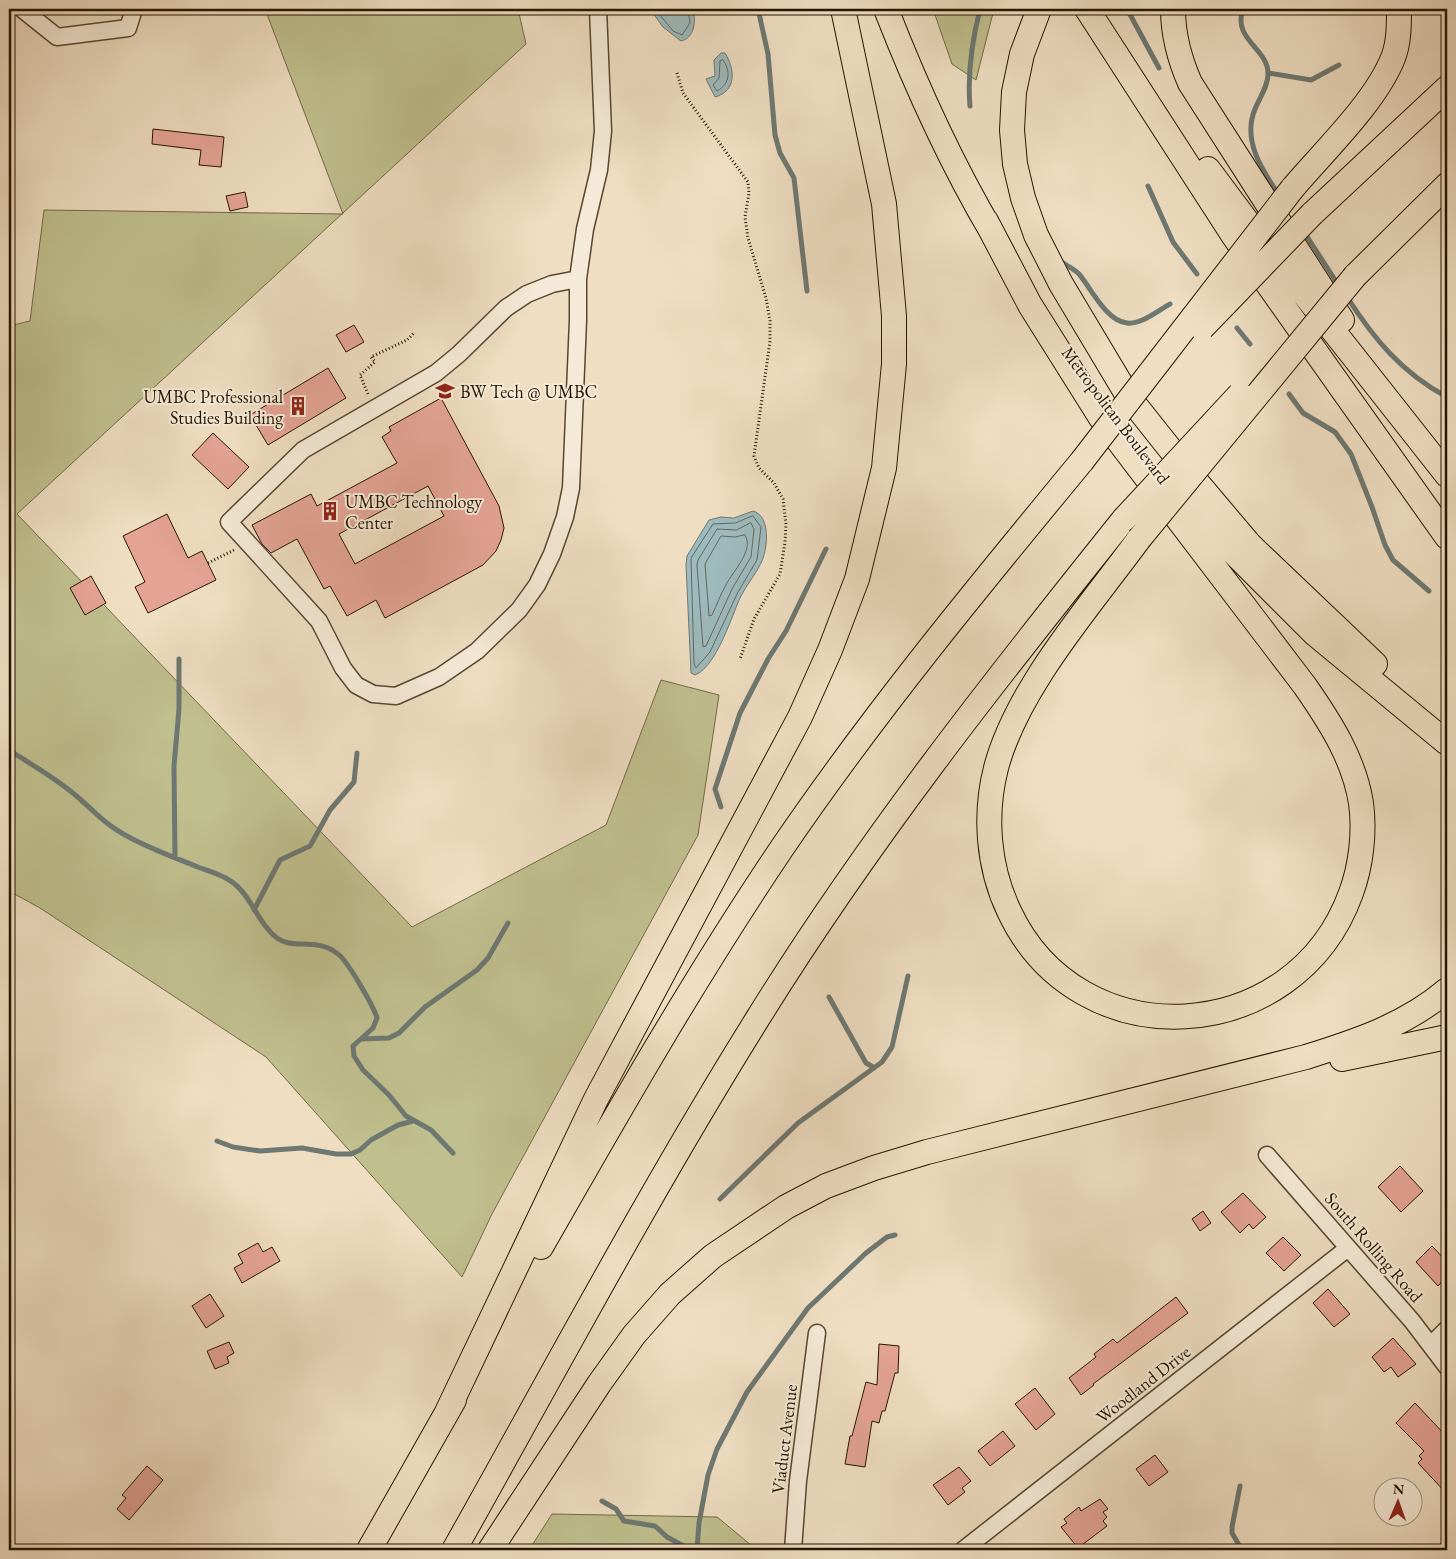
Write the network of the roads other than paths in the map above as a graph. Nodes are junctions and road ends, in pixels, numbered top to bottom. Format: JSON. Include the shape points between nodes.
{"nodes":[{"id":1,"x":22,"y":9,"type":"edge"},
{"id":2,"x":134,"y":9,"type":"edge"},
{"id":3,"x":843,"y":9,"type":"edge"},
{"id":4,"x":886,"y":9,"type":"edge"},
{"id":5,"x":1086,"y":9,"type":"edge"},
{"id":6,"x":1092,"y":9,"type":"edge"},
{"id":7,"x":1173,"y":9,"type":"edge"},
{"id":8,"x":1399,"y":9,"type":"edge"},
{"id":9,"x":598,"y":16,"type":"edge"},
{"id":10,"x":1035,"y":18,"type":"edge"},
{"id":11,"x":1447,"y":88,"type":"edge"},
{"id":12,"x":1447,"y":185,"type":"edge"},
{"id":13,"x":986,"y":221,"type":"junction"},
{"id":14,"x":1355,"y":276,"type":"junction"},
{"id":15,"x":578,"y":279,"type":"junction"},
{"id":16,"x":1082,"y":461,"type":"junction"},
{"id":17,"x":1447,"y":473,"type":"edge"},
{"id":18,"x":1447,"y":538,"type":"edge"},
{"id":19,"x":1447,"y":729,"type":"edge"},
{"id":20,"x":1447,"y":743,"type":"edge"},
{"id":21,"x":1447,"y":990,"type":"edge"},
{"id":22,"x":1447,"y":1037,"type":"edge"},
{"id":23,"x":1147,"y":1098,"type":"junction"},
{"id":24,"x":1268,"y":1155,"type":"dead end"},
{"id":25,"x":1348,"y":1248,"type":"junction"},
{"id":26,"x":1447,"y":1329,"type":"edge"},
{"id":27,"x":816,"y":1333,"type":"dead end"},
{"id":28,"x":1431,"y":1346,"type":"junction"},
{"id":29,"x":1447,"y":1367,"type":"edge"},
{"id":30,"x":447,"y":1412,"type":"junction"},
{"id":31,"x":370,"y":1550,"type":"edge"},
{"id":32,"x":454,"y":1550,"type":"edge"},
{"id":33,"x":490,"y":1550,"type":"edge"},
{"id":34,"x":793,"y":1550,"type":"edge"},
{"id":35,"x":963,"y":1550,"type":"edge"}],
"edges":[{"from":1,"to":2,"type":"street","via":[[57,37],[128,28]]},
{"from":3,"to":30,"type":"highway","via":[[884,204],[894,316],[894,364],[884,468],[857,579],[800,717],[596,1099]]},
{"from":4,"to":13,"type":"highway","name":"Metropolitan Boulevard","via":[[909,68]]},
{"from":5,"to":18,"type":"highway","via":[[1233,235]]},
{"from":6,"to":17,"type":"highway","via":[[1248,224]]},
{"from":7,"to":17,"type":"highway","via":[[1173,30],[1179,58],[1205,109],[1379,376]]},
{"from":8,"to":16,"type":"highway","bridge":true,"via":[[1392,58],[1376,87],[1292,189]]},
{"from":9,"to":15,"type":"street","via":[[604,131],[599,170],[584,229]]},
{"from":10,"to":19,"type":"highway","via":[[1022,54],[1014,92],[1012,130],[1015,164],[1036,236],[1065,292],[1128,396],[1250,545]]},
{"from":11,"to":16,"type":"highway","bridge":true,"via":[[1312,214]]},
{"from":12,"to":14,"type":"highway"},
{"from":13,"to":14,"type":"highway","bridge":true,"via":[[1030,305],[1101,418],[1306,686],[1335,730],[1353,770],[1361,804],[1362,844],[1356,881],[1344,915],[1323,946],[1292,977],[1264,997],[1224,1012],[1186,1018],[1153,1016],[1121,1009],[1091,997],[1041,961],[1021,936],[994,873],[990,807],[996,769],[1026,699],[1058,648],[1139,539]]},
{"from":13,"to":20,"type":"highway","name":"Metropolitan Boulevard","via":[[1034,302],[1110,411],[1172,490],[1316,634]]},
{"from":14,"to":32,"type":"highway","bridge":true,"via":[[1182,454],[1124,519],[922,775],[774,992],[686,1138]]},
{"from":15,"to":15,"type":"street","via":[[571,488],[565,517],[537,585],[519,610],[478,651],[439,677],[396,696],[373,694],[356,685],[343,668],[319,620],[229,522],[303,450],[436,373],[506,308],[527,294],[552,284]]},
{"from":16,"to":30,"type":"highway","via":[[941,632],[782,848],[628,1095]]},
{"from":21,"to":23,"type":"highway","via":[[1413,1016],[1366,1038]]},
{"from":22,"to":23,"type":"highway"},
{"from":23,"to":33,"type":"highway","via":[[874,1168],[826,1186],[750,1230],[713,1256],[670,1294],[634,1335]]},
{"from":24,"to":25,"type":"street","name":"South Rolling Road"},
{"from":25,"to":28,"type":"street","name":"South Rolling Road"},
{"from":25,"to":35,"type":"street","name":"Woodland Drive"},
{"from":26,"to":28,"type":"street"},
{"from":27,"to":34,"type":"street","name":"Viaduct Avenue"},
{"from":28,"to":29,"type":"street","name":"South Rolling Road"},
{"from":30,"to":31,"type":"highway"}]}
